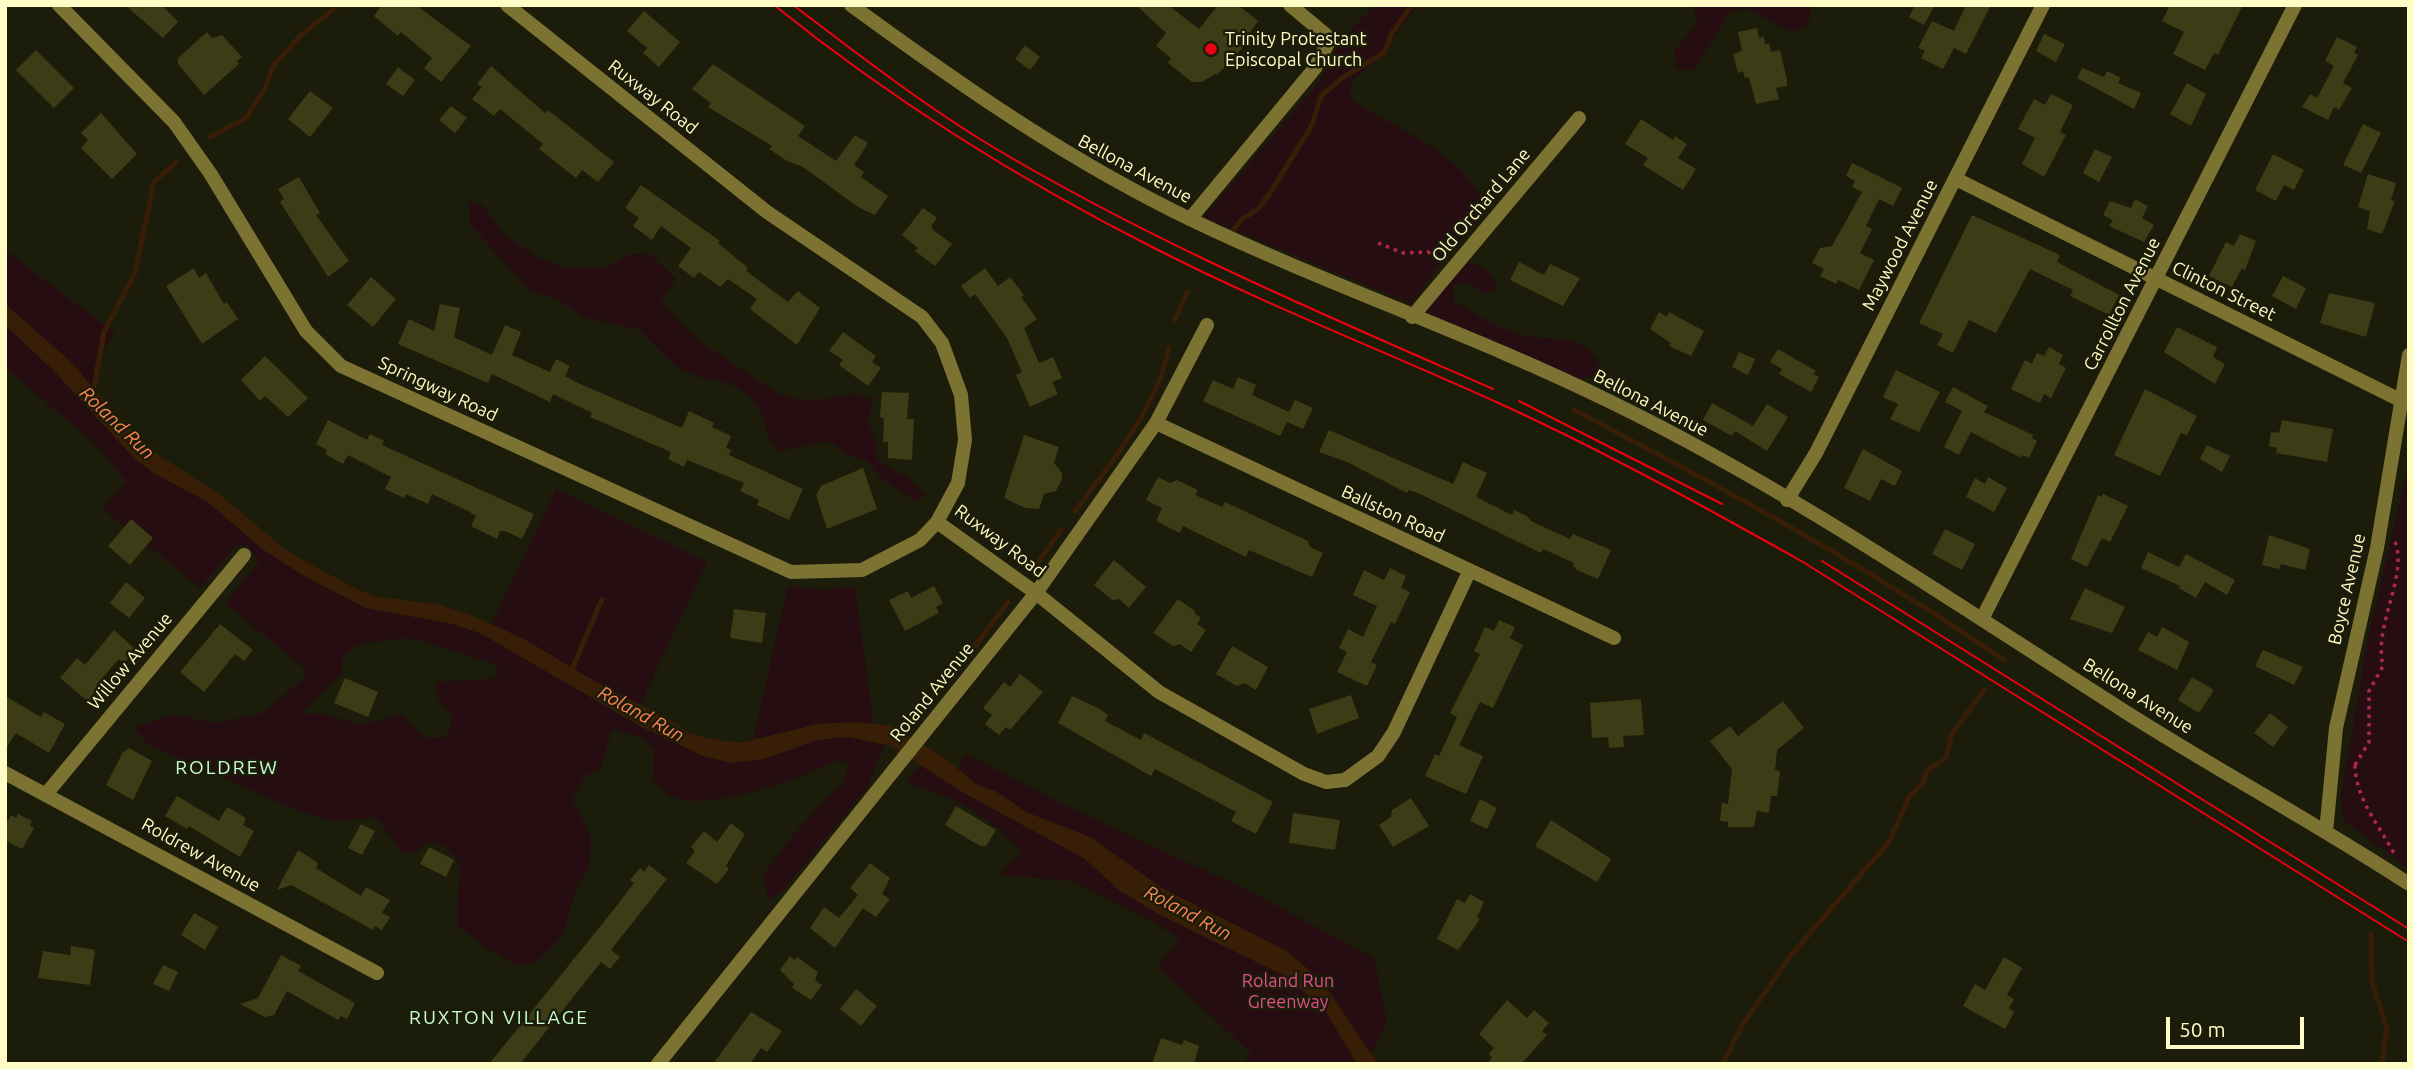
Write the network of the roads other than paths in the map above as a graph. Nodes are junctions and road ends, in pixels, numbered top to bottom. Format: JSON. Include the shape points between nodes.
{"nodes":[{"id":1,"x":60,"y":5,"type":"edge"},
{"id":2,"x":507,"y":5,"type":"edge"},
{"id":3,"x":851,"y":5,"type":"edge"},
{"id":4,"x":1290,"y":5,"type":"edge"},
{"id":5,"x":2043,"y":5,"type":"edge"},
{"id":6,"x":2295,"y":5,"type":"edge"},
{"id":7,"x":1579,"y":118,"type":"dead end"},
{"id":8,"x":1956,"y":179,"type":"junction"},
{"id":9,"x":1190,"y":219,"type":"junction"},
{"id":10,"x":2156,"y":279,"type":"junction"},
{"id":11,"x":1412,"y":317,"type":"junction"},
{"id":12,"x":1207,"y":325,"type":"dead end"},
{"id":13,"x":2409,"y":355,"type":"edge"},
{"id":14,"x":2400,"y":400,"type":"junction"},
{"id":15,"x":1156,"y":423,"type":"junction"},
{"id":16,"x":1787,"y":500,"type":"junction"},
{"id":17,"x":937,"y":522,"type":"junction"},
{"id":18,"x":244,"y":555,"type":"dead end"},
{"id":19,"x":1469,"y":572,"type":"junction"},
{"id":20,"x":1036,"y":593,"type":"junction"},
{"id":21,"x":1982,"y":619,"type":"junction"},
{"id":22,"x":1614,"y":638,"type":"dead end"},
{"id":23,"x":5,"y":773,"type":"edge"},
{"id":24,"x":47,"y":793,"type":"junction"},
{"id":25,"x":2326,"y":832,"type":"junction"},
{"id":26,"x":2409,"y":884,"type":"edge"},
{"id":27,"x":377,"y":973,"type":"dead end"},
{"id":28,"x":665,"y":1061,"type":"edge"}],
"edges":[{"from":1,"to":17,"type":"street","name":"Springway Road","via":[[174,122],[306,331],[341,366],[790,572],[862,570],[920,540]]},
{"from":2,"to":17,"type":"street","name":"Ruxway Road","via":[[766,212],[922,317],[942,344],[961,395],[965,440],[958,483]]},
{"from":3,"to":9,"type":"street","name":"Bellona Avenue","via":[[1020,126]]},
{"from":4,"to":9,"type":"street","via":[[1328,38],[1315,68]]},
{"from":5,"to":8,"type":"street","name":"Maywood Avenue"},
{"from":6,"to":10,"type":"street","name":"Carrollton Avenue"},
{"from":7,"to":11,"type":"street","name":"Old Orchard Lane"},
{"from":8,"to":10,"type":"street","name":"Clinton Street"},
{"from":8,"to":16,"type":"street","name":"Maywood Avenue","via":[[1816,453]]},
{"from":9,"to":11,"type":"street","name":"Bellona Avenue"},
{"from":10,"to":14,"type":"street","name":"Clinton Street"},
{"from":10,"to":21,"type":"street","name":"Carrollton Avenue"},
{"from":11,"to":16,"type":"street","name":"Bellona Avenue","via":[[1616,404]]},
{"from":12,"to":15,"type":"street","name":"Roland Avenue"},
{"from":13,"to":14,"type":"street","name":"Boyce Avenue"},
{"from":14,"to":25,"type":"street","name":"Boyce Avenue","via":[[2381,526],[2341,705]]},
{"from":15,"to":19,"type":"street","name":"Ballston Road"},
{"from":15,"to":20,"type":"street","name":"Roland Avenue"},
{"from":16,"to":21,"type":"street","name":"Bellona Avenue"},
{"from":17,"to":20,"type":"street","name":"Ruxway Road"},
{"from":18,"to":24,"type":"street","name":"Willow Avenue"},
{"from":19,"to":20,"type":"street","name":"Ruxway Road","via":[[1378,757],[1345,780],[1326,782],[1280,762],[1160,692]]},
{"from":19,"to":22,"type":"street","name":"Ballston Road"},
{"from":20,"to":28,"type":"street","name":"Roland Avenue"},
{"from":21,"to":25,"type":"street","name":"Bellona Avenue","via":[[2144,724]]},
{"from":23,"to":24,"type":"street","name":"Roldrew Avenue"},
{"from":24,"to":27,"type":"street","name":"Roldrew Avenue"},
{"from":25,"to":26,"type":"street","name":"Bellona Avenue"}]}
